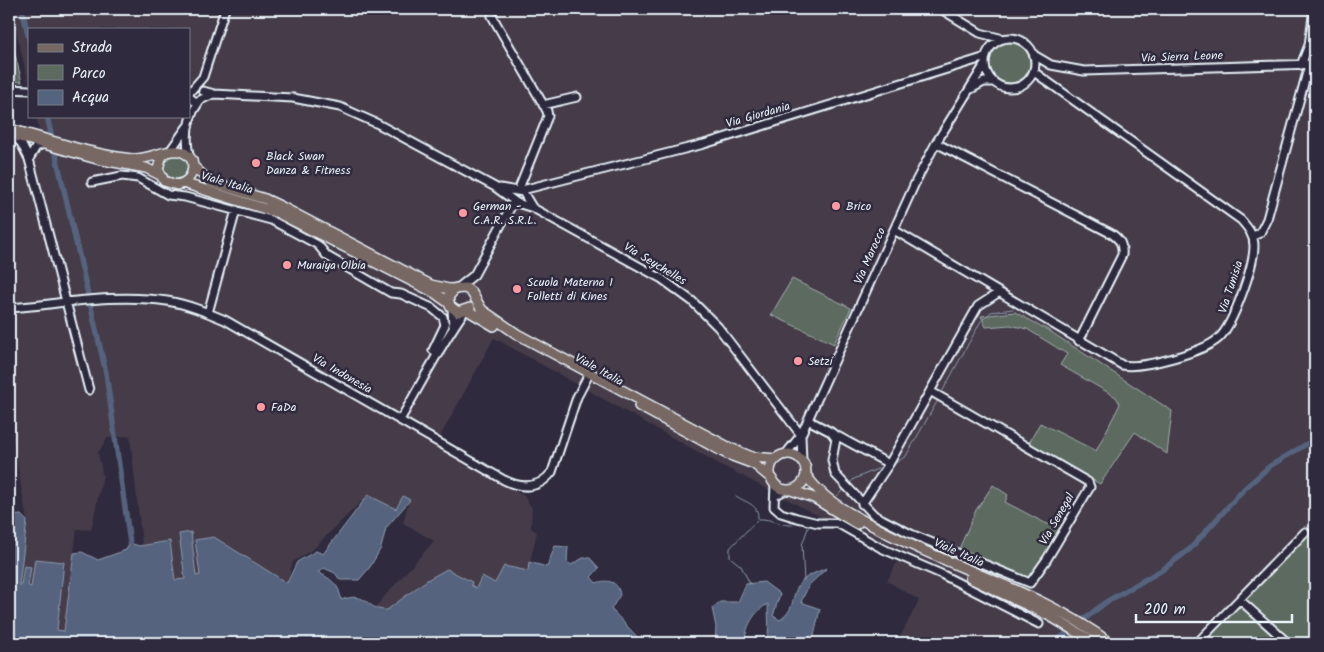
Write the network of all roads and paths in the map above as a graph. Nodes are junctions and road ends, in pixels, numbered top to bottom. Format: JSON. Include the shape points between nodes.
{"nodes":[{"id":1,"x":225,"y":9,"type":"edge"},
{"id":2,"x":942,"y":9,"type":"edge"},
{"id":3,"x":958,"y":9,"type":"edge"},
{"id":4,"x":1314,"y":9,"type":"edge"},
{"id":5,"x":492,"y":16,"type":"dead end"},
{"id":6,"x":954,"y":17,"type":"junction"},
{"id":7,"x":980,"y":33,"type":"junction"},
{"id":8,"x":1004,"y":39,"type":"junction"},
{"id":9,"x":989,"y":49,"type":"junction"},
{"id":10,"x":1034,"y":54,"type":"junction"},
{"id":11,"x":986,"y":60,"type":"junction"},
{"id":12,"x":1308,"y":64,"type":"edge"},
{"id":13,"x":1051,"y":65,"type":"junction"},
{"id":14,"x":1035,"y":69,"type":"junction"},
{"id":15,"x":993,"y":82,"type":"junction"},
{"id":16,"x":9,"y":89,"type":"edge"},
{"id":17,"x":26,"y":90,"type":"edge"},
{"id":18,"x":968,"y":90,"type":"junction"},
{"id":19,"x":195,"y":94,"type":"edge"},
{"id":20,"x":577,"y":97,"type":"dead end"},
{"id":21,"x":544,"y":105,"type":"junction"},
{"id":22,"x":190,"y":117,"type":"edge"},
{"id":23,"x":190,"y":118,"type":"edge"},
{"id":24,"x":187,"y":127,"type":"junction"},
{"id":25,"x":10,"y":133,"type":"edge"},
{"id":26,"x":45,"y":143,"type":"junction"},
{"id":27,"x":936,"y":143,"type":"junction"},
{"id":28,"x":62,"y":146,"type":"junction"},
{"id":29,"x":168,"y":152,"type":"junction"},
{"id":30,"x":189,"y":156,"type":"junction"},
{"id":31,"x":29,"y":159,"type":"junction"},
{"id":32,"x":193,"y":166,"type":"junction"},
{"id":33,"x":160,"y":175,"type":"junction"},
{"id":34,"x":524,"y":178,"type":"junction"},
{"id":35,"x":92,"y":182,"type":"dead end"},
{"id":36,"x":183,"y":183,"type":"junction"},
{"id":37,"x":533,"y":187,"type":"junction"},
{"id":38,"x":519,"y":197,"type":"junction"},
{"id":39,"x":236,"y":210,"type":"junction"},
{"id":40,"x":894,"y":230,"type":"junction"},
{"id":41,"x":1253,"y":236,"type":"junction"},
{"id":42,"x":474,"y":275,"type":"junction"},
{"id":43,"x":458,"y":287,"type":"junction"},
{"id":44,"x":998,"y":293,"type":"junction"},
{"id":45,"x":472,"y":295,"type":"junction"},
{"id":46,"x":65,"y":303,"type":"junction"},
{"id":47,"x":450,"y":306,"type":"junction"},
{"id":48,"x":9,"y":308,"type":"edge"},
{"id":49,"x":466,"y":311,"type":"junction"},
{"id":50,"x":208,"y":313,"type":"junction"},
{"id":51,"x":452,"y":326,"type":"junction"},
{"id":52,"x":1079,"y":341,"type":"junction"},
{"id":53,"x":439,"y":354,"type":"junction"},
{"id":54,"x":587,"y":378,"type":"junction"},
{"id":55,"x":89,"y":390,"type":"dead end"},
{"id":56,"x":930,"y":391,"type":"junction"},
{"id":57,"x":400,"y":420,"type":"junction"},
{"id":58,"x":808,"y":420,"type":"junction"},
{"id":59,"x":831,"y":432,"type":"junction"},
{"id":60,"x":800,"y":435,"type":"junction"},
{"id":61,"x":781,"y":457,"type":"junction"},
{"id":62,"x":802,"y":461,"type":"junction"},
{"id":63,"x":889,"y":464,"type":"junction"},
{"id":64,"x":806,"y":475,"type":"junction"},
{"id":65,"x":773,"y":481,"type":"junction"},
{"id":66,"x":788,"y":490,"type":"junction"},
{"id":67,"x":776,"y":496,"type":"junction"},
{"id":68,"x":862,"y":504,"type":"junction"},
{"id":69,"x":1305,"y":532,"type":"dead end"},
{"id":70,"x":1240,"y":600,"type":"junction"},
{"id":71,"x":1039,"y":624,"type":"dead end"},
{"id":72,"x":1095,"y":643,"type":"edge"},
{"id":73,"x":1110,"y":643,"type":"edge"},
{"id":74,"x":1197,"y":643,"type":"edge"},
{"id":75,"x":1288,"y":643,"type":"edge"}],
"edges":[{"from":1,"to":19,"type":"street"},
{"from":2,"to":6,"type":"street"},
{"from":3,"to":6,"type":"street"},
{"from":4,"to":12,"type":"street"},
{"from":5,"to":21,"type":"street"},
{"from":6,"to":7,"type":"street"},
{"from":7,"to":8,"type":"street"},
{"from":7,"to":9,"type":"street"},
{"from":8,"to":9,"type":"street"},
{"from":8,"to":10,"type":"street","via":[[1023,42]]},
{"from":9,"to":11,"type":"street"},
{"from":10,"to":13,"type":"street","name":"Via Sierra Leone"},
{"from":10,"to":14,"type":"street"},
{"from":11,"to":15,"type":"street","via":[[986,72]]},
{"from":11,"to":18,"type":"street","name":"Via Marocco"},
{"from":11,"to":37,"type":"street","name":"Via Giordania","via":[[704,144]]},
{"from":12,"to":13,"type":"street","name":"Via Sierra Leone","via":[[1084,71]]},
{"from":12,"to":41,"type":"street","via":[[1267,218],[1260,233]]},
{"from":13,"to":14,"type":"street","name":"Via Sierra Leone"},
{"from":14,"to":15,"type":"street","via":[[1029,80],[1015,88]]},
{"from":14,"to":41,"type":"street","via":[[1241,220]]},
{"from":15,"to":18,"type":"street","via":[[978,84]]},
{"from":16,"to":17,"type":"street"},
{"from":18,"to":27,"type":"street","name":"Via Marocco"},
{"from":19,"to":22,"type":"street"},
{"from":19,"to":38,"type":"street","name":"Via Seychelles","via":[[293,98],[340,107]]},
{"from":20,"to":21,"type":"street"},
{"from":21,"to":34,"type":"street","via":[[548,116]]},
{"from":23,"to":24,"type":"street"},
{"from":24,"to":29,"type":"street"},
{"from":24,"to":30,"type":"street"},
{"from":25,"to":26,"type":"main road"},
{"from":25,"to":31,"type":"street","via":[[21,143]]},
{"from":26,"to":28,"type":"main road"},
{"from":26,"to":31,"type":"street","via":[[36,147]]},
{"from":27,"to":40,"type":"street","name":"Via Marocco"},
{"from":27,"to":52,"type":"street","via":[[1119,240],[1122,255]]},
{"from":28,"to":29,"type":"main road","via":[[134,160]]},
{"from":28,"to":33,"type":"main road","via":[[146,168]]},
{"from":29,"to":30,"type":"main road","via":[[178,150]]},
{"from":29,"to":33,"type":"main road","via":[[158,164]]},
{"from":30,"to":32,"type":"main road"},
{"from":31,"to":46,"type":"street"},
{"from":32,"to":36,"type":"main road","via":[[192,173]]},
{"from":32,"to":43,"type":"main road","name":"Viale Italia","via":[[210,182],[265,199],[431,285]]},
{"from":33,"to":36,"type":"main road","via":[[170,184]]},
{"from":34,"to":37,"type":"street"},
{"from":34,"to":38,"type":"street"},
{"from":35,"to":39,"type":"street","via":[[122,176],[138,178],[168,195]]},
{"from":36,"to":47,"type":"main road","name":"Viale Italia","via":[[278,213],[436,294]]},
{"from":37,"to":38,"type":"street","name":"Via Giordania"},
{"from":38,"to":42,"type":"street"},
{"from":38,"to":60,"type":"street","name":"Via Seychelles","via":[[533,208],[662,279],[692,301],[718,327]]},
{"from":39,"to":50,"type":"street"},
{"from":39,"to":53,"type":"street","via":[[271,220],[318,245],[327,256],[391,293],[423,303],[444,317],[445,325],[433,350]]},
{"from":40,"to":44,"type":"street","name":"Via Tunisia"},
{"from":40,"to":58,"type":"street","name":"Via Marocco"},
{"from":41,"to":52,"type":"street","name":"Via Tunisia","via":[[1252,256],[1234,318],[1217,339],[1175,357],[1141,366],[1114,361]]},
{"from":42,"to":43,"type":"street"},
{"from":42,"to":45,"type":"street"},
{"from":43,"to":45,"type":"main road"},
{"from":43,"to":47,"type":"main road","via":[[449,294]]},
{"from":44,"to":52,"type":"street","name":"Via Tunisia"},
{"from":44,"to":56,"type":"street","via":[[978,306]]},
{"from":45,"to":49,"type":"main road","via":[[472,304]]},
{"from":45,"to":61,"type":"main road","name":"Viale Italia","via":[[490,317],[517,334],[722,444],[752,457]]},
{"from":46,"to":48,"type":"street","name":"Via Indonesia"},
{"from":46,"to":50,"type":"street","name":"Via Indonesia","via":[[132,298],[167,301]]},
{"from":46,"to":55,"type":"street"},
{"from":47,"to":49,"type":"main road"},
{"from":47,"to":51,"type":"street"},
{"from":49,"to":51,"type":"street"},
{"from":49,"to":54,"type":"main road","name":"Viale Italia"},
{"from":50,"to":57,"type":"street","name":"Via Indonesia"},
{"from":51,"to":53,"type":"street"},
{"from":53,"to":57,"type":"street"},
{"from":54,"to":57,"type":"street","name":"Via Indonesia","via":[[577,397],[555,466],[546,478],[529,486],[504,480]]},
{"from":54,"to":65,"type":"main road","name":"Viale Italia","via":[[727,454],[754,464]]},
{"from":56,"to":63,"type":"street"},
{"from":56,"to":68,"type":"street","name":"Via Senegal","via":[[1088,482],[1090,487],[1047,559],[1034,580],[1025,583],[895,527]]},
{"from":58,"to":59,"type":"street"},
{"from":58,"to":60,"type":"street","name":"Via Marocco"},
{"from":59,"to":63,"type":"street"},
{"from":59,"to":68,"type":"street","name":"Via Senegal","via":[[836,444],[832,467]]},
{"from":60,"to":61,"type":"street","name":"Via Marocco"},
{"from":60,"to":62,"type":"street"},
{"from":61,"to":62,"type":"main road","via":[[794,456]]},
{"from":61,"to":65,"type":"main road","via":[[771,468]]},
{"from":62,"to":64,"type":"main road"},
{"from":63,"to":68,"type":"street"},
{"from":64,"to":66,"type":"main road","via":[[801,485]]},
{"from":64,"to":73,"type":"main road","name":"Viale Italia","via":[[820,493],[855,516],[913,547],[1068,615]]},
{"from":65,"to":66,"type":"main road"},
{"from":65,"to":67,"type":"street"},
{"from":66,"to":67,"type":"street"},
{"from":66,"to":72,"type":"main road","name":"Viale Italia","via":[[814,498],[910,552],[1024,603]]},
{"from":67,"to":71,"type":"street","via":[[774,507],[781,513],[812,522],[837,524]]},
{"from":69,"to":70,"type":"street"},
{"from":70,"to":74,"type":"street"},
{"from":70,"to":75,"type":"street"}]}
